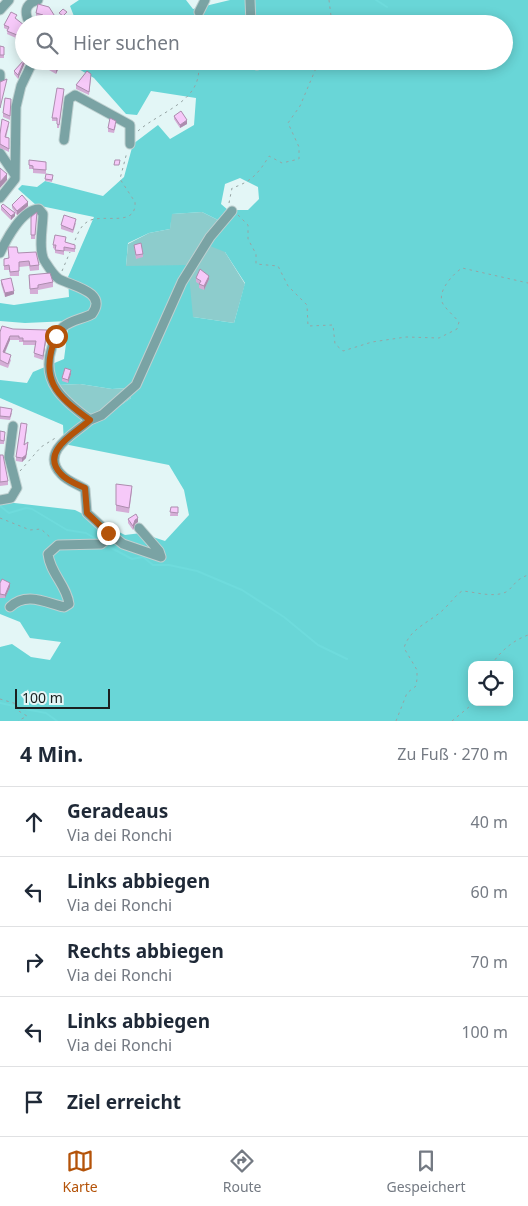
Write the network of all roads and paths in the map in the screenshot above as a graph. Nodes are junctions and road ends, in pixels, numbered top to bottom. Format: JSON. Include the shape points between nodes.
{"nodes":[{"id":1,"x":9,"y":0,"type":"edge"},
{"id":2,"x":38,"y":0,"type":"edge"},
{"id":3,"x":196,"y":0,"type":"edge"},
{"id":4,"x":205,"y":0,"type":"edge"},
{"id":5,"x":250,"y":0,"type":"edge"},
{"id":6,"x":329,"y":0,"type":"edge"},
{"id":7,"x":0,"y":10,"type":"edge"},
{"id":8,"x":26,"y":15,"type":"edge"},
{"id":9,"x":251,"y":15,"type":"edge"},
{"id":10,"x":331,"y":15,"type":"edge"},
{"id":11,"x":29,"y":70,"type":"edge"},
{"id":12,"x":198,"y":70,"type":"edge"},
{"id":13,"x":316,"y":70,"type":"edge"},
{"id":14,"x":0,"y":74,"type":"edge"},
{"id":15,"x":0,"y":79,"type":"edge"},
{"id":16,"x":64,"y":140,"type":"dead end"},
{"id":17,"x":130,"y":144,"type":"junction"},
{"id":18,"x":0,"y":153,"type":"edge"},
{"id":19,"x":15,"y":175,"type":"junction"},
{"id":20,"x":0,"y":198,"type":"edge"},
{"id":21,"x":232,"y":211,"type":"junction"},
{"id":22,"x":0,"y":253,"type":"edge"},
{"id":23,"x":59,"y":279,"type":"junction"},
{"id":24,"x":528,"y":283,"type":"edge"},
{"id":25,"x":90,"y":420,"type":"junction"},
{"id":26,"x":13,"y":426,"type":"dead end"},
{"id":27,"x":60,"y":436,"type":"dead end"},
{"id":28,"x":19,"y":475,"type":"dead end"},
{"id":29,"x":0,"y":500,"type":"edge"},
{"id":30,"x":0,"y":518,"type":"edge"},
{"id":31,"x":139,"y":528,"type":"dead end"},
{"id":32,"x":108,"y":533,"type":"junction"},
{"id":33,"x":58,"y":545,"type":"junction"},
{"id":34,"x":528,"y":576,"type":"edge"},
{"id":35,"x":10,"y":607,"type":"dead end"},
{"id":36,"x":528,"y":635,"type":"edge"},
{"id":37,"x":494,"y":661,"type":"edge"},
{"id":38,"x":0,"y":699,"type":"edge"},
{"id":39,"x":470,"y":706,"type":"edge"},
{"id":40,"x":18,"y":721,"type":"edge"},
{"id":41,"x":396,"y":721,"type":"edge"},
{"id":42,"x":452,"y":721,"type":"edge"}],
"edges":[{"from":1,"to":7,"type":"street"},
{"from":2,"to":8,"type":"street","via":[[30,2]]},
{"from":3,"to":4,"type":"street","via":[[199,12]]},
{"from":5,"to":9,"type":"street"},
{"from":6,"to":10,"type":"path"},
{"from":11,"to":19,"type":"street","via":[[16,107]]},
{"from":12,"to":17,"type":"path","via":[[198,82],[191,94],[141,129]]},
{"from":13,"to":21,"type":"path","via":[[300,106],[288,123],[299,147],[299,159],[282,163],[269,156],[259,174],[232,188],[229,203]]},
{"from":14,"to":15,"type":"street"},
{"from":16,"to":17,"type":"street","via":[[69,99],[75,95],[130,125]]},
{"from":17,"to":23,"type":"path","via":[[120,176],[135,202],[133,212],[128,217],[87,222],[78,234]]},
{"from":18,"to":19,"type":"street"},
{"from":19,"to":20,"type":"street","via":[[12,186]]},
{"from":21,"to":24,"type":"path","via":[[248,225],[248,239],[256,254],[256,264],[278,266],[288,286],[307,305],[308,326],[333,325],[335,344],[342,351],[406,337],[439,338],[457,329],[460,322],[442,303],[441,296],[446,283],[462,268]]},
{"from":21,"to":25,"type":"street","via":[[210,237],[182,282],[136,385],[102,415]]},
{"from":22,"to":23,"type":"street","via":[[13,229],[32,211],[39,209],[43,214],[43,256]]},
{"from":23,"to":25,"type":"street","via":[[91,293],[96,304],[92,314],[65,325],[56,336],[48,362],[49,376],[59,393]]},
{"from":25,"to":32,"type":"street","via":[[57,448],[54,461],[60,474],[85,488],[87,513]]},
{"from":26,"to":29,"type":"street","via":[[9,457],[17,488],[11,498]]},
{"from":27,"to":28,"type":"path","via":[[35,453]]},
{"from":30,"to":33,"type":"path","via":[[30,530],[41,529]]},
{"from":31,"to":32,"type":"street","via":[[161,557],[123,544]]},
{"from":32,"to":33,"type":"street","via":[[101,544]]},
{"from":33,"to":35,"type":"street","via":[[48,554],[49,561],[69,604],[64,607],[27,598]]},
{"from":34,"to":41,"type":"path","via":[[517,579],[508,591],[500,594],[462,591],[411,634],[404,648],[417,670],[416,686],[408,693]]},
{"from":36,"to":37,"type":"path","via":[[515,640]]},
{"from":38,"to":40,"type":"path","via":[[17,704],[17,710],[27,716]]},
{"from":39,"to":42,"type":"path"}]}
